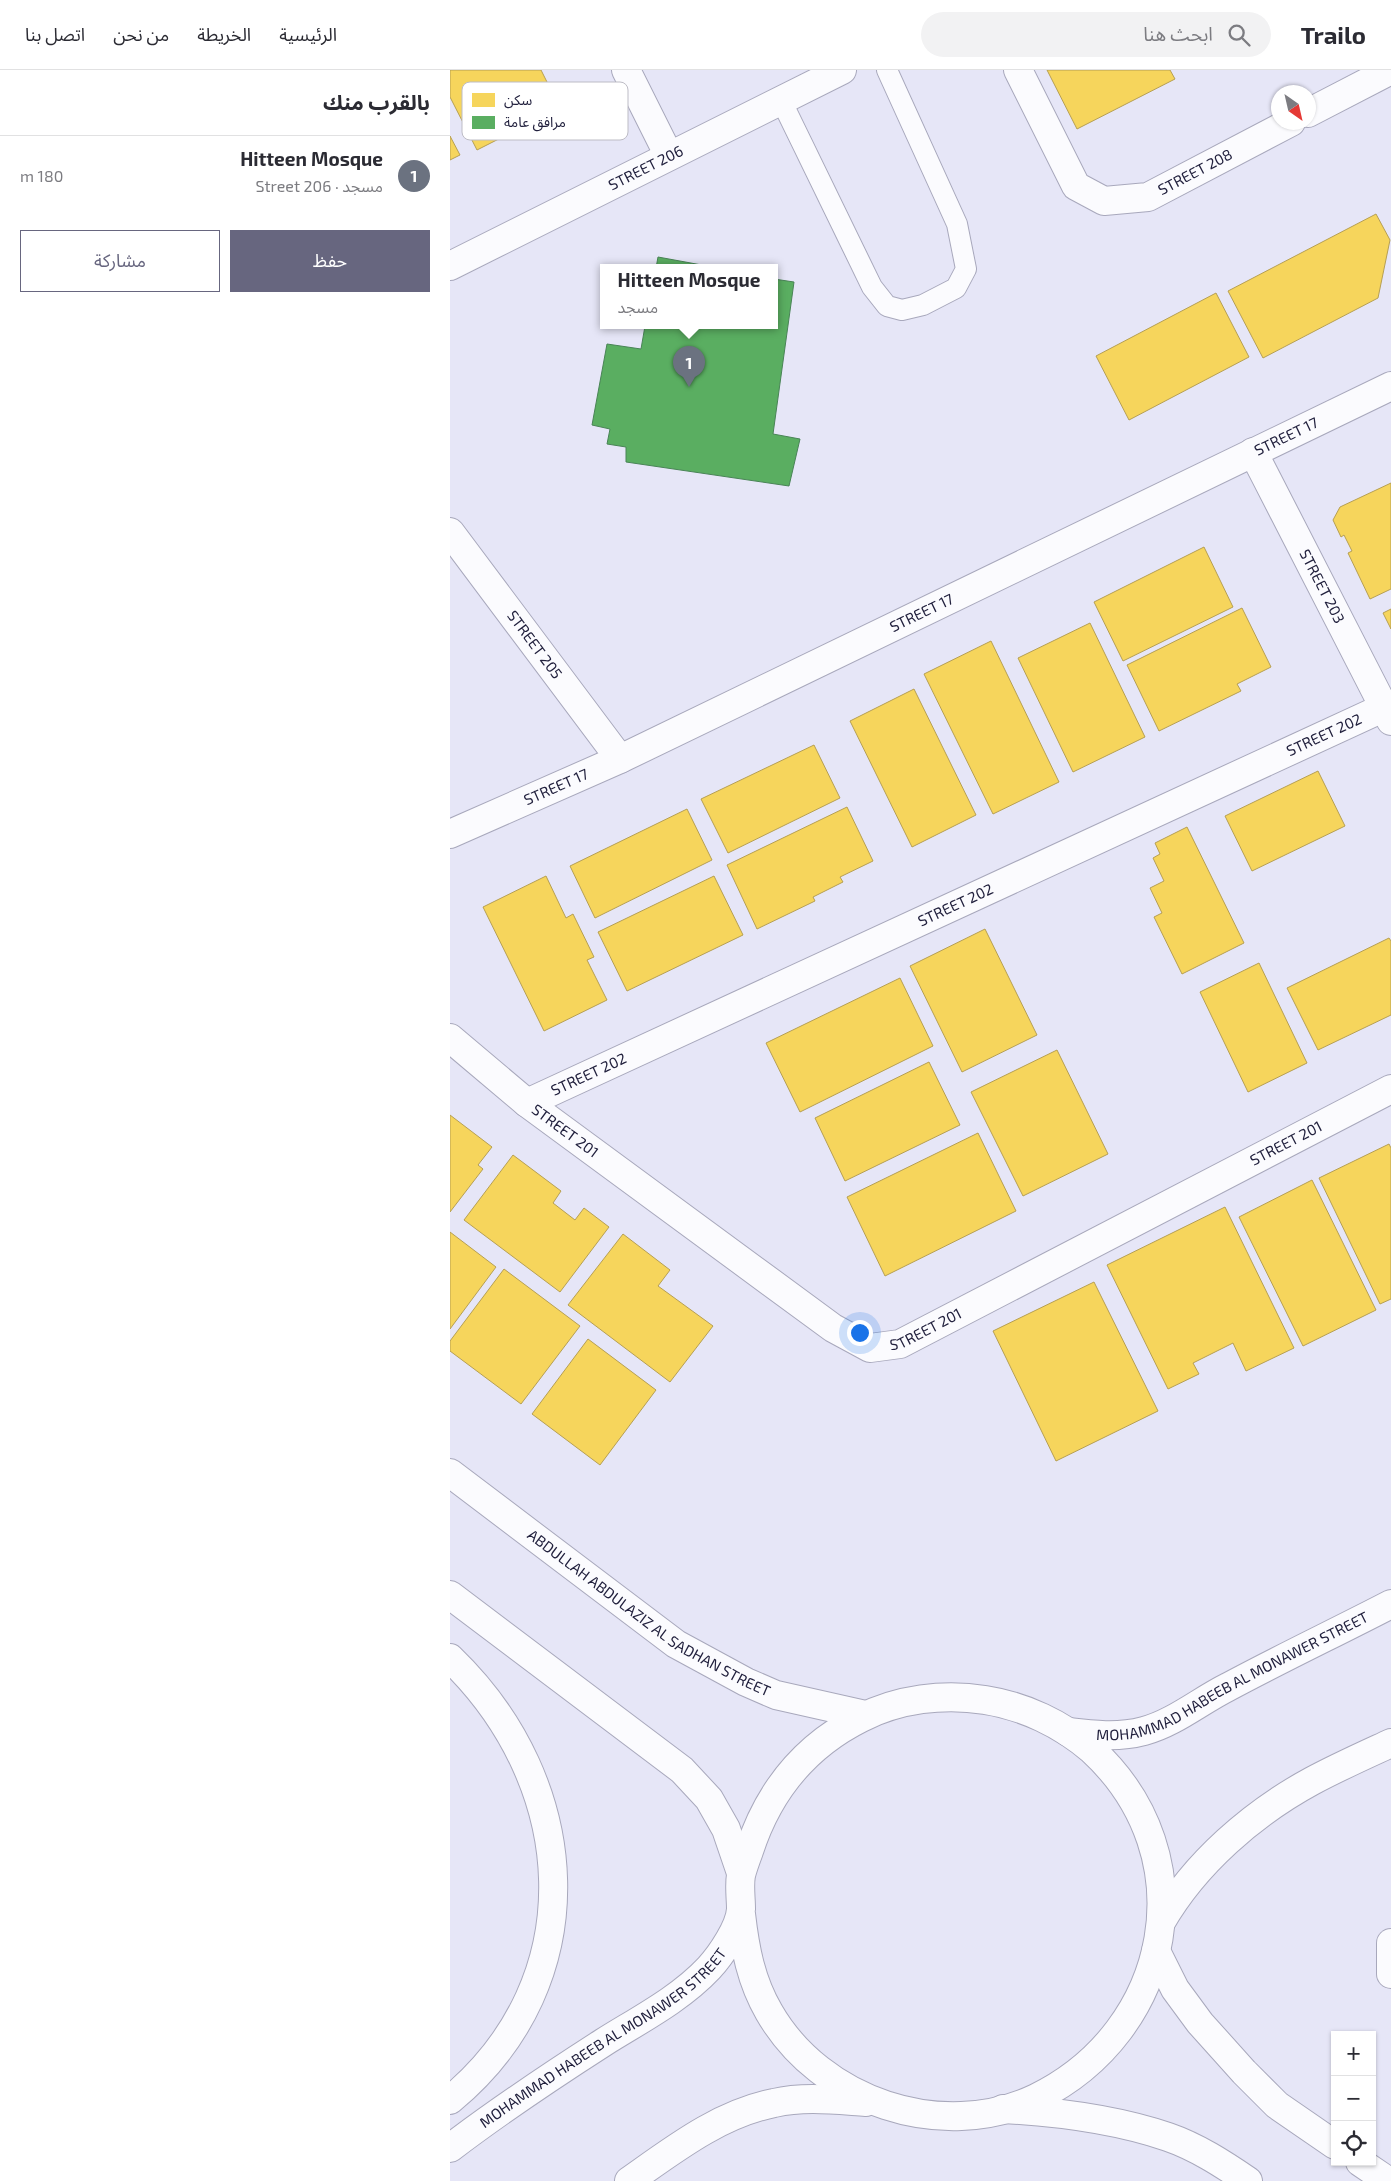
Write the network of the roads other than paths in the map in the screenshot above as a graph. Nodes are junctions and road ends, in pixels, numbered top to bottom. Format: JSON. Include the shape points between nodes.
{"nodes":[{"id":1,"x":626,"y":70,"type":"edge"},
{"id":2,"x":842,"y":70,"type":"edge"},
{"id":3,"x":888,"y":70,"type":"edge"},
{"id":4,"x":1018,"y":70,"type":"edge"},
{"id":5,"x":1391,"y":70,"type":"edge"},
{"id":6,"x":781,"y":100,"type":"junction"},
{"id":7,"x":1316,"y":109,"type":"edge"},
{"id":8,"x":1276,"y":130,"type":"edge"},
{"id":9,"x":669,"y":156,"type":"junction"},
{"id":10,"x":450,"y":266,"type":"edge"},
{"id":11,"x":1391,"y":386,"type":"edge"},
{"id":12,"x":1253,"y":452,"type":"junction"},
{"id":13,"x":450,"y":532,"type":"edge"},
{"id":14,"x":1388,"y":714,"type":"edge"},
{"id":15,"x":620,"y":759,"type":"junction"},
{"id":16,"x":450,"y":834,"type":"edge"},
{"id":17,"x":450,"y":1038,"type":"edge"},
{"id":18,"x":1391,"y":1089,"type":"edge"},
{"id":19,"x":527,"y":1103,"type":"junction"},
{"id":20,"x":450,"y":1473,"type":"edge"},
{"id":21,"x":450,"y":1595,"type":"edge"},
{"id":22,"x":1391,"y":1604,"type":"edge"},
{"id":23,"x":450,"y":1658,"type":"edge"},
{"id":24,"x":865,"y":1715,"type":"junction"},
{"id":25,"x":1068,"y":1732,"type":"junction"},
{"id":26,"x":1391,"y":1743,"type":"edge"},
{"id":27,"x":741,"y":1873,"type":"junction"},
{"id":28,"x":741,"y":1914,"type":"junction"},
{"id":29,"x":1161,"y":1922,"type":"junction"},
{"id":30,"x":1391,"y":1943,"type":"edge"},
{"id":31,"x":1156,"y":1951,"type":"junction"},
{"id":32,"x":1391,"y":1974,"type":"edge"},
{"id":33,"x":450,"y":2100,"type":"edge"},
{"id":34,"x":874,"y":2102,"type":"junction"},
{"id":35,"x":1003,"y":2109,"type":"junction"},
{"id":36,"x":1331,"y":2142,"type":"edge"},
{"id":37,"x":450,"y":2148,"type":"edge"},
{"id":38,"x":1366,"y":2166,"type":"edge"},
{"id":39,"x":629,"y":2181,"type":"edge"},
{"id":40,"x":1248,"y":2181,"type":"edge"},
{"id":41,"x":1388,"y":2181,"type":"edge"}],
"edges":[{"from":1,"to":9,"type":"street"},
{"from":2,"to":6,"type":"street","name":"STREET 206"},
{"from":3,"to":6,"type":"lane","via":[[957,224],[964,255],[966,269],[956,288],[923,305],[902,310],[887,306],[872,287]]},
{"from":4,"to":8,"type":"street","name":"STREET 208","via":[[1076,186],[1104,201],[1148,196]]},
{"from":5,"to":7,"type":"street"},
{"from":6,"to":9,"type":"street","name":"STREET 206"},
{"from":9,"to":10,"type":"street","name":"STREET 206"},
{"from":11,"to":12,"type":"street","name":"STREET 17"},
{"from":12,"to":14,"type":"street","name":"STREET 203"},
{"from":12,"to":15,"type":"street","name":"STREET 17"},
{"from":13,"to":15,"type":"street","name":"STREET 205"},
{"from":14,"to":19,"type":"street","name":"STREET 202"},
{"from":15,"to":16,"type":"street","name":"STREET 17"},
{"from":17,"to":19,"type":"street","name":"STREET 201"},
{"from":18,"to":19,"type":"street","name":"STREET 201","via":[[900,1344],[870,1348],[833,1328]]},
{"from":20,"to":24,"type":"street","name":"ABDULLAH ABDULAZIZ AL SADHAN STREET","via":[[676,1644],[776,1695]]},
{"from":21,"to":27,"type":"street","via":[[682,1770],[709,1799],[726,1828]]},
{"from":22,"to":25,"type":"street","name":"MOHAMMAD HABEEB AL MONAWER STREET","via":[[1145,1731],[1103,1736]]},
{"from":23,"to":33,"type":"street","via":[[510,1732],[537,1789],[548,1832],[554,1898],[543,1963],[522,2012],[476,2077]]},
{"from":24,"to":25,"type":"street","via":[[899,1704],[968,1697],[1037,1714]]},
{"from":24,"to":27,"type":"street","via":[[825,1740],[776,1790],[764,1811]]},
{"from":25,"to":29,"type":"street","via":[[1097,1756],[1131,1796],[1156,1860]]},
{"from":26,"to":29,"type":"street","via":[[1312,1781],[1236,1834],[1201,1867]]},
{"from":27,"to":28,"type":"street"},
{"from":28,"to":34,"type":"street","via":[[745,1949],[754,1982],[790,2042],[821,2072],[842,2087]]},
{"from":28,"to":37,"type":"street","name":"MOHAMMAD HABEEB AL MONAWER STREET","via":[[726,1945],[709,1968],[681,1993],[515,2099]]},
{"from":29,"to":31,"type":"street"},
{"from":30,"to":32,"type":"street"},
{"from":31,"to":35,"type":"street","via":[[1139,1999],[1105,2048],[1073,2077],[1028,2101]]},
{"from":31,"to":36,"type":"street","via":[[1175,1989],[1200,2023],[1244,2072],[1277,2105]]},
{"from":34,"to":35,"type":"street","via":[[925,2115],[978,2114]]},
{"from":34,"to":39,"type":"street","via":[[804,2099],[751,2109],[705,2130]]},
{"from":35,"to":40,"type":"street","via":[[1057,2112],[1169,2137],[1216,2160]]},
{"from":38,"to":41,"type":"street"}]}
